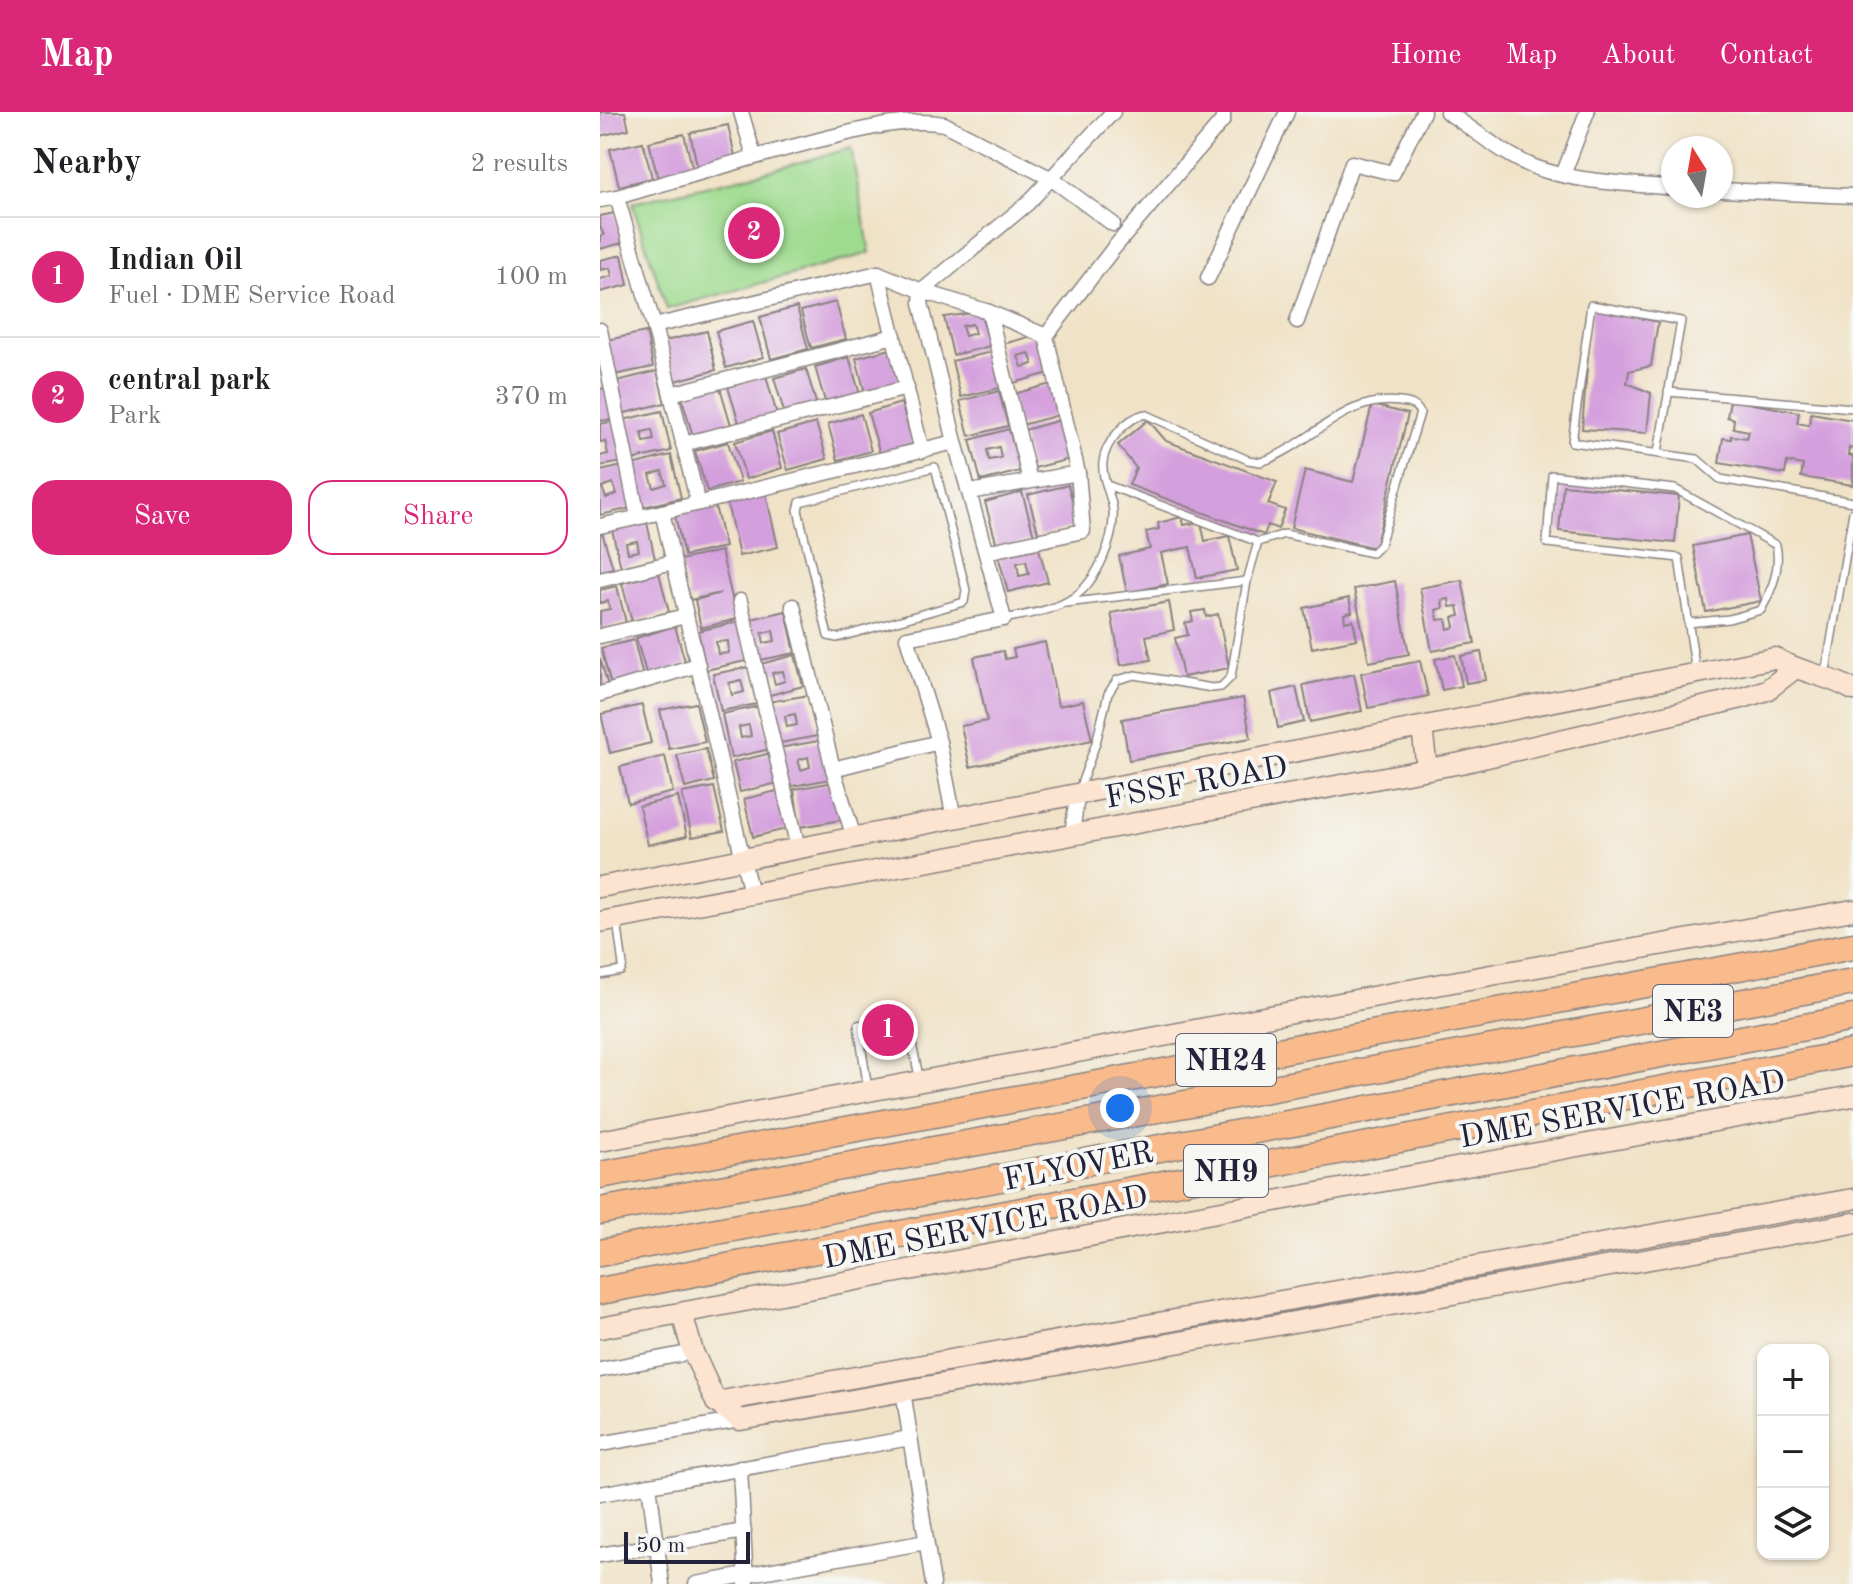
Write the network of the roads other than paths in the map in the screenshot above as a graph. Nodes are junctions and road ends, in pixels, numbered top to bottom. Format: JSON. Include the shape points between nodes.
{"nodes":[{"id":1,"x":741,"y":112,"type":"edge"},
{"id":2,"x":1113,"y":112,"type":"edge"},
{"id":3,"x":1223,"y":112,"type":"edge"},
{"id":4,"x":1287,"y":112,"type":"edge"},
{"id":5,"x":1423,"y":112,"type":"edge"},
{"id":6,"x":1447,"y":112,"type":"edge"},
{"id":7,"x":1587,"y":112,"type":"edge"},
{"id":8,"x":754,"y":156,"type":"junction"},
{"id":9,"x":1563,"y":175,"type":"junction"},
{"id":10,"x":1052,"y":179,"type":"junction"},
{"id":11,"x":1661,"y":187,"type":"edge"},
{"id":12,"x":1733,"y":191,"type":"edge"},
{"id":13,"x":1853,"y":196,"type":"edge"},
{"id":14,"x":617,"y":197,"type":"junction"},
{"id":15,"x":600,"y":200,"type":"edge"},
{"id":16,"x":1113,"y":224,"type":"dead end"},
{"id":17,"x":878,"y":273,"type":"junction"},
{"id":18,"x":1208,"y":278,"type":"dead end"},
{"id":19,"x":922,"y":291,"type":"junction"},
{"id":20,"x":989,"y":312,"type":"junction"},
{"id":21,"x":1297,"y":321,"type":"dead end"},
{"id":22,"x":654,"y":326,"type":"junction"},
{"id":23,"x":600,"y":330,"type":"edge"},
{"id":24,"x":894,"y":336,"type":"junction"},
{"id":25,"x":1046,"y":336,"type":"junction"},
{"id":26,"x":907,"y":388,"type":"junction"},
{"id":27,"x":1668,"y":392,"type":"junction"},
{"id":28,"x":671,"y":394,"type":"junction"},
{"id":29,"x":1853,"y":408,"type":"edge"},
{"id":30,"x":955,"y":442,"type":"junction"},
{"id":31,"x":683,"y":444,"type":"junction"},
{"id":32,"x":922,"y":451,"type":"junction"},
{"id":33,"x":1658,"y":452,"type":"junction"},
{"id":34,"x":1078,"y":473,"type":"junction"},
{"id":35,"x":1030,"y":481,"type":"junction"},
{"id":36,"x":1107,"y":485,"type":"junction"},
{"id":37,"x":970,"y":492,"type":"junction"},
{"id":38,"x":1853,"y":502,"type":"edge"},
{"id":39,"x":698,"y":503,"type":"junction"},
{"id":40,"x":662,"y":512,"type":"junction"},
{"id":41,"x":1853,"y":512,"type":"edge"},
{"id":42,"x":638,"y":517,"type":"junction"},
{"id":43,"x":600,"y":526,"type":"edge"},
{"id":44,"x":1258,"y":542,"type":"junction"},
{"id":45,"x":986,"y":552,"type":"junction"},
{"id":46,"x":673,"y":562,"type":"junction"},
{"id":47,"x":600,"y":580,"type":"edge"},
{"id":48,"x":1247,"y":581,"type":"junction"},
{"id":49,"x":740,"y":601,"type":"dead end"},
{"id":50,"x":1061,"y":604,"type":"junction"},
{"id":51,"x":793,"y":606,"type":"dead end"},
{"id":52,"x":686,"y":616,"type":"junction"},
{"id":53,"x":901,"y":619,"type":"junction"},
{"id":54,"x":1004,"y":619,"type":"junction"},
{"id":55,"x":1688,"y":623,"type":"junction"},
{"id":56,"x":600,"y":636,"type":"edge"},
{"id":57,"x":907,"y":638,"type":"junction"},
{"id":58,"x":698,"y":665,"type":"junction"},
{"id":59,"x":1794,"y":669,"type":"junction"},
{"id":60,"x":1696,"y":675,"type":"junction"},
{"id":61,"x":1825,"y":678,"type":"junction"},
{"id":62,"x":1853,"y":690,"type":"edge"},
{"id":63,"x":600,"y":694,"type":"edge"},
{"id":64,"x":1422,"y":728,"type":"junction"},
{"id":65,"x":939,"y":742,"type":"junction"},
{"id":66,"x":833,"y":769,"type":"junction"},
{"id":67,"x":1427,"y":769,"type":"junction"},
{"id":68,"x":1077,"y":796,"type":"junction"},
{"id":69,"x":954,"y":819,"type":"junction"},
{"id":70,"x":1072,"y":835,"type":"junction"},
{"id":71,"x":854,"y":838,"type":"junction"},
{"id":72,"x":798,"y":848,"type":"junction"},
{"id":73,"x":744,"y":858,"type":"junction"},
{"id":74,"x":600,"y":887,"type":"edge"},
{"id":75,"x":751,"y":894,"type":"junction"},
{"id":76,"x":1853,"y":910,"type":"edge"},
{"id":77,"x":608,"y":920,"type":"edge"},
{"id":78,"x":1853,"y":946,"type":"edge"},
{"id":79,"x":600,"y":975,"type":"edge"},
{"id":80,"x":1853,"y":982,"type":"edge"},
{"id":81,"x":1853,"y":1018,"type":"edge"},
{"id":82,"x":1853,"y":1053,"type":"edge"},
{"id":83,"x":920,"y":1081,"type":"junction"},
{"id":84,"x":868,"y":1091,"type":"junction"},
{"id":85,"x":1853,"y":1096,"type":"edge"},
{"id":86,"x":600,"y":1141,"type":"edge"},
{"id":87,"x":600,"y":1175,"type":"edge"},
{"id":88,"x":1853,"y":1199,"type":"edge"},
{"id":89,"x":600,"y":1211,"type":"edge"},
{"id":90,"x":1853,"y":1223,"type":"edge"},
{"id":91,"x":1671,"y":1231,"type":"junction"},
{"id":92,"x":600,"y":1253,"type":"edge"},
{"id":93,"x":1676,"y":1254,"type":"junction"},
{"id":94,"x":600,"y":1291,"type":"edge"},
{"id":95,"x":682,"y":1314,"type":"junction"},
{"id":96,"x":600,"y":1328,"type":"edge"},
{"id":97,"x":693,"y":1352,"type":"junction"},
{"id":98,"x":983,"y":1353,"type":"junction"},
{"id":99,"x":600,"y":1370,"type":"edge"},
{"id":100,"x":988,"y":1376,"type":"junction"},
{"id":101,"x":903,"y":1391,"type":"junction"},
{"id":102,"x":716,"y":1402,"type":"junction"},
{"id":103,"x":740,"y":1420,"type":"junction"},
{"id":104,"x":910,"y":1438,"type":"junction"},
{"id":105,"x":600,"y":1444,"type":"edge"},
{"id":106,"x":740,"y":1468,"type":"junction"},
{"id":107,"x":649,"y":1485,"type":"junction"},
{"id":108,"x":600,"y":1494,"type":"edge"},
{"id":109,"x":744,"y":1531,"type":"junction"},
{"id":110,"x":926,"y":1542,"type":"junction"},
{"id":111,"x":657,"y":1545,"type":"junction"},
{"id":112,"x":600,"y":1555,"type":"edge"},
{"id":113,"x":746,"y":1580,"type":"edge"},
{"id":114,"x":662,"y":1584,"type":"edge"},
{"id":115,"x":696,"y":1584,"type":"edge"},
{"id":116,"x":933,"y":1584,"type":"edge"}],
"edges":[{"from":1,"to":8,"type":"street"},
{"from":2,"to":10,"type":"street"},
{"from":3,"to":25,"type":"street","via":[[1223,120]]},
{"from":4,"to":18,"type":"street"},
{"from":5,"to":21,"type":"street","via":[[1393,173],[1352,163]]},
{"from":6,"to":9,"type":"street","via":[[1517,159]]},
{"from":7,"to":9,"type":"street"},
{"from":8,"to":10,"type":"street","via":[[867,130],[931,122]]},
{"from":8,"to":14,"type":"street"},
{"from":9,"to":11,"type":"street"},
{"from":10,"to":16,"type":"street"},
{"from":10,"to":19,"type":"street"},
{"from":12,"to":13,"type":"street"},
{"from":14,"to":15,"type":"street"},
{"from":14,"to":22,"type":"street"},
{"from":17,"to":19,"type":"street"},
{"from":17,"to":22,"type":"street"},
{"from":17,"to":24,"type":"street"},
{"from":19,"to":20,"type":"street"},
{"from":19,"to":30,"type":"street"},
{"from":20,"to":25,"type":"street"},
{"from":20,"to":35,"type":"street"},
{"from":22,"to":28,"type":"street"},
{"from":23,"to":42,"type":"street"},
{"from":24,"to":26,"type":"street"},
{"from":24,"to":28,"type":"street"},
{"from":25,"to":34,"type":"street"},
{"from":26,"to":31,"type":"street"},
{"from":26,"to":32,"type":"street"},
{"from":27,"to":29,"type":"lane"},
{"from":27,"to":33,"type":"lane"},
{"from":27,"to":33,"type":"lane","via":[[1681,321],[1591,305],[1572,442]]},
{"from":28,"to":31,"type":"street"},
{"from":30,"to":32,"type":"street"},
{"from":30,"to":37,"type":"street"},
{"from":31,"to":39,"type":"street"},
{"from":32,"to":39,"type":"street"},
{"from":33,"to":38,"type":"lane","via":[[1697,459],[1720,479]]},
{"from":34,"to":35,"type":"street"},
{"from":34,"to":45,"type":"street","via":[[1083,531]]},
{"from":35,"to":37,"type":"street"},
{"from":36,"to":44,"type":"lane"},
{"from":36,"to":44,"type":"lane","via":[[1106,451],[1135,416],[1145,414],[1261,462],[1363,403],[1383,399],[1417,407],[1419,419],[1377,551],[1365,553],[1285,534]]},
{"from":36,"to":50,"type":"lane","via":[[1113,510],[1102,558],[1087,585]]},
{"from":37,"to":45,"type":"street"},
{"from":39,"to":40,"type":"street"},
{"from":40,"to":42,"type":"street"},
{"from":40,"to":46,"type":"street"},
{"from":41,"to":61,"type":"lane"},
{"from":42,"to":43,"type":"street"},
{"from":44,"to":48,"type":"lane"},
{"from":45,"to":54,"type":"street"},
{"from":46,"to":47,"type":"street"},
{"from":46,"to":52,"type":"street"},
{"from":48,"to":50,"type":"lane"},
{"from":48,"to":68,"type":"lane","via":[[1231,677],[1212,688],[1135,675],[1117,680]]},
{"from":49,"to":72,"type":"street"},
{"from":50,"to":54,"type":"lane"},
{"from":51,"to":66,"type":"street"},
{"from":52,"to":56,"type":"street"},
{"from":52,"to":58,"type":"street"},
{"from":53,"to":53,"type":"lane","via":[[958,605],[966,597],[935,467],[806,499],[798,510],[828,636]]},
{"from":53,"to":57,"type":"lane"},
{"from":54,"to":57,"type":"street"},
{"from":55,"to":55,"type":"lane","via":[[1679,558],[1547,543],[1552,475],[1675,489],[1776,545],[1779,559],[1761,610]]},
{"from":55,"to":60,"type":"lane"},
{"from":57,"to":65,"type":"street"},
{"from":58,"to":63,"type":"street"},
{"from":58,"to":73,"type":"street"},
{"from":59,"to":60,"type":"street","name":"FSSF ROAD","via":[[1775,658]]},
{"from":59,"to":61,"type":"street","name":"FSSF ROAD"},
{"from":59,"to":67,"type":"street","name":"FSSF ROAD","via":[[1767,690],[1742,698]]},
{"from":60,"to":64,"type":"street","name":"FSSF ROAD"},
{"from":61,"to":62,"type":"street","name":"FSSF ROAD"},
{"from":64,"to":67,"type":"street"},
{"from":64,"to":68,"type":"street","name":"FSSF ROAD"},
{"from":65,"to":66,"type":"street"},
{"from":65,"to":69,"type":"street"},
{"from":66,"to":71,"type":"street"},
{"from":67,"to":70,"type":"street","name":"FSSF ROAD"},
{"from":68,"to":69,"type":"street","name":"FSSF ROAD"},
{"from":68,"to":70,"type":"street"},
{"from":69,"to":71,"type":"street","name":"FSSF ROAD"},
{"from":70,"to":75,"type":"street","name":"FSSF ROAD"},
{"from":71,"to":72,"type":"street","name":"FSSF ROAD"},
{"from":72,"to":73,"type":"street","name":"FSSF ROAD"},
{"from":73,"to":74,"type":"street","name":"FSSF ROAD"},
{"from":73,"to":75,"type":"street"},
{"from":75,"to":77,"type":"street","name":"FSSF ROAD"},
{"from":76,"to":83,"type":"street"},
{"from":77,"to":79,"type":"lane","via":[[623,965],[621,971]]},
{"from":78,"to":87,"type":"highway","number":"NH24"},
{"from":80,"to":89,"type":"highway","number":"NE3"},
{"from":81,"to":92,"type":"highway","number":"NE3"},
{"from":82,"to":94,"type":"highway","name":"FLYOVER","number":"NH9"},
{"from":83,"to":84,"type":"street"},
{"from":83,"to":84,"type":"lane","via":[[906,1016],[858,1025]]},
{"from":84,"to":86,"type":"street"},
{"from":85,"to":95,"type":"street","name":"DME SERVICE ROAD"},
{"from":88,"to":91,"type":"street"},
{"from":90,"to":93,"type":"street"},
{"from":91,"to":93,"type":"street"},
{"from":91,"to":98,"type":"street"},
{"from":93,"to":100,"type":"street"},
{"from":95,"to":96,"type":"street","name":"DME SERVICE ROAD"},
{"from":95,"to":97,"type":"street"},
{"from":97,"to":99,"type":"street"},
{"from":97,"to":102,"type":"street"},
{"from":98,"to":100,"type":"street"},
{"from":98,"to":102,"type":"street"},
{"from":100,"to":101,"type":"street"},
{"from":101,"to":103,"type":"street"},
{"from":101,"to":104,"type":"street"},
{"from":102,"to":103,"type":"street"},
{"from":103,"to":105,"type":"street"},
{"from":104,"to":106,"type":"street"},
{"from":104,"to":110,"type":"street"},
{"from":106,"to":107,"type":"street"},
{"from":106,"to":109,"type":"street"},
{"from":107,"to":108,"type":"street"},
{"from":107,"to":111,"type":"street"},
{"from":109,"to":111,"type":"street"},
{"from":109,"to":113,"type":"street"},
{"from":110,"to":113,"type":"street"},
{"from":110,"to":116,"type":"street"},
{"from":111,"to":112,"type":"street"},
{"from":111,"to":114,"type":"street"},
{"from":113,"to":115,"type":"street"}]}
